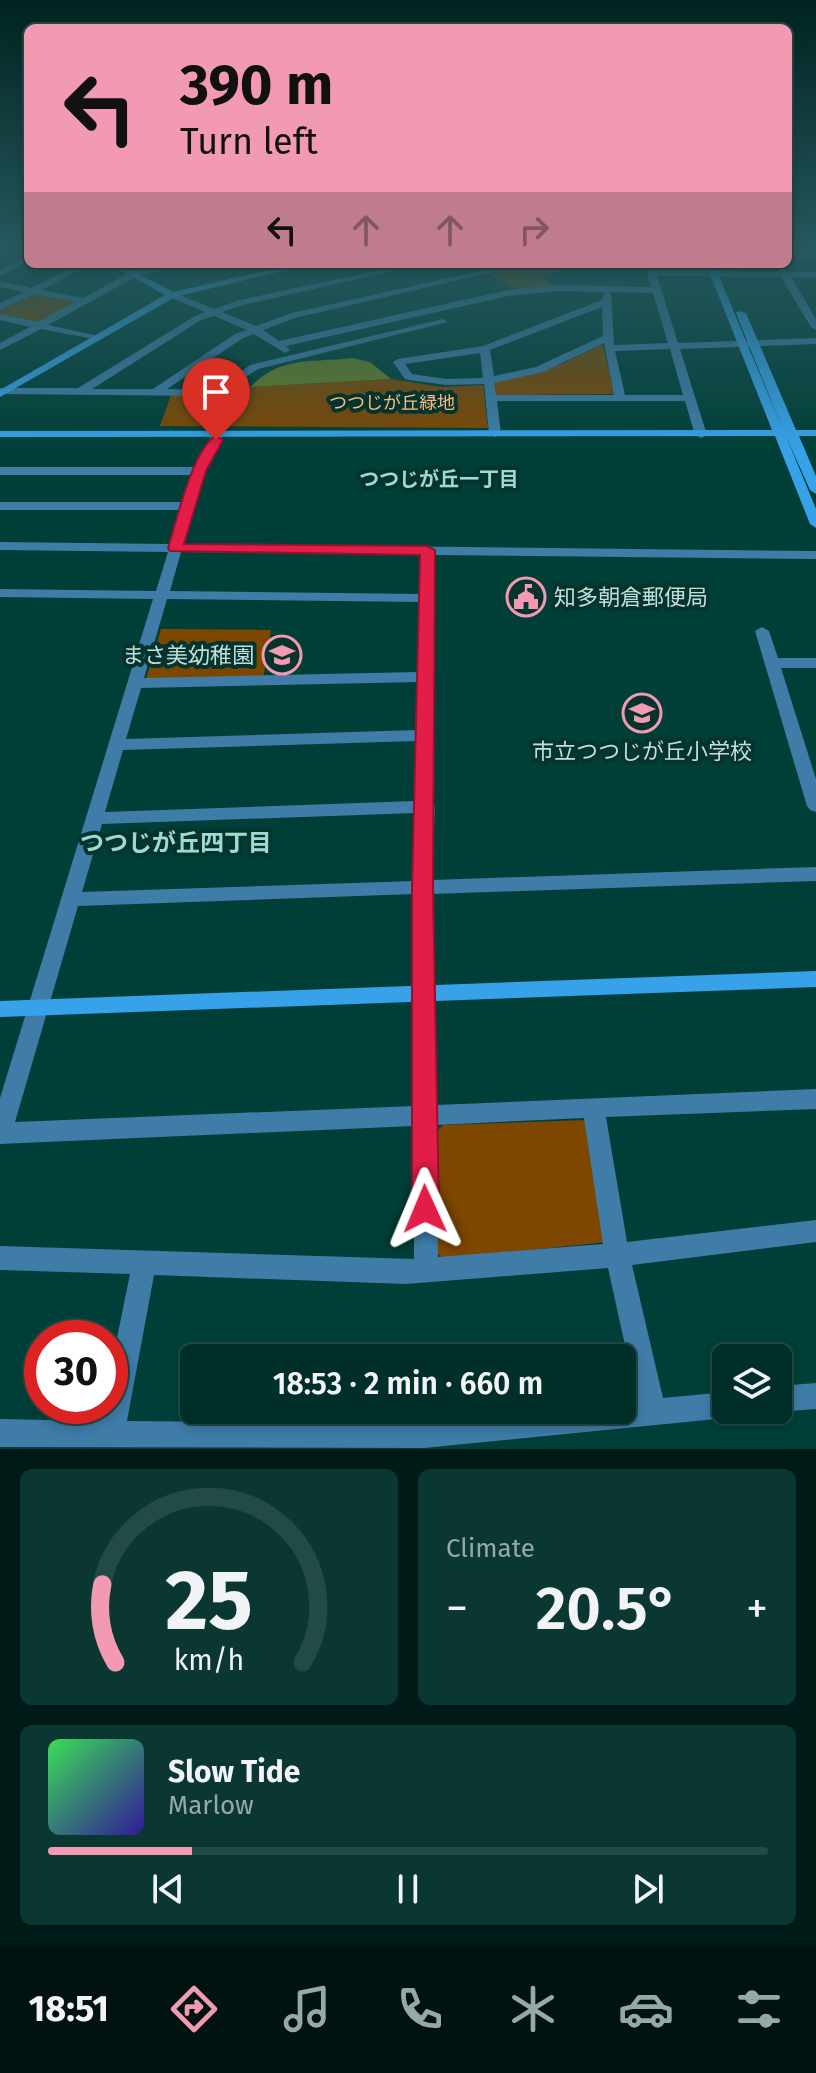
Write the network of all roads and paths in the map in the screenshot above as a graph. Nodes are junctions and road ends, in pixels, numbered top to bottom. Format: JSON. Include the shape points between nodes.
{"nodes":[{"id":1,"x":0,"y":317,"type":"edge"},
{"id":2,"x":56,"y":317,"type":"edge"},
{"id":3,"x":133,"y":317,"type":"edge"},
{"id":4,"x":202,"y":317,"type":"edge"},
{"id":5,"x":223,"y":317,"type":"edge"},
{"id":6,"x":290,"y":317,"type":"edge"},
{"id":7,"x":402,"y":317,"type":"edge"},
{"id":8,"x":435,"y":317,"type":"edge"},
{"id":9,"x":568,"y":317,"type":"edge"},
{"id":10,"x":607,"y":317,"type":"edge"},
{"id":11,"x":665,"y":317,"type":"edge"},
{"id":12,"x":737,"y":317,"type":"edge"},
{"id":13,"x":39,"y":326,"type":"junction"},
{"id":14,"x":254,"y":329,"type":"junction"},
{"id":15,"x":95,"y":338,"type":"junction"},
{"id":16,"x":816,"y":341,"type":"edge"},
{"id":17,"x":748,"y":342,"type":"junction"},
{"id":18,"x":609,"y":343,"type":"junction"},
{"id":19,"x":277,"y":345,"type":"junction"},
{"id":20,"x":673,"y":345,"type":"junction"},
{"id":21,"x":0,"y":347,"type":"edge"},
{"id":22,"x":485,"y":349,"type":"junction"},
{"id":23,"x":297,"y":357,"type":"junction"},
{"id":24,"x":489,"y":380,"type":"junction"},
{"id":25,"x":2,"y":392,"type":"edge"},
{"id":26,"x":80,"y":392,"type":"junction"},
{"id":27,"x":156,"y":392,"type":"junction"},
{"id":28,"x":491,"y":398,"type":"junction"},
{"id":29,"x":620,"y":398,"type":"junction"},
{"id":30,"x":689,"y":398,"type":"junction"},
{"id":31,"x":816,"y":433,"type":"edge"},
{"id":32,"x":0,"y":434,"type":"edge"},
{"id":33,"x":218,"y":434,"type":"junction"},
{"id":34,"x":495,"y":434,"type":"junction"},
{"id":35,"x":785,"y":434,"type":"junction"},
{"id":36,"x":701,"y":435,"type":"junction"},
{"id":37,"x":5,"y":471,"type":"edge"},
{"id":38,"x":199,"y":471,"type":"junction"},
{"id":39,"x":0,"y":488,"type":"edge"},
{"id":40,"x":816,"y":490,"type":"edge"},
{"id":41,"x":0,"y":506,"type":"edge"},
{"id":42,"x":188,"y":506,"type":"junction"},
{"id":43,"x":816,"y":524,"type":"edge"},
{"id":44,"x":0,"y":546,"type":"edge"},
{"id":45,"x":176,"y":548,"type":"junction"},
{"id":46,"x":427,"y":550,"type":"junction"},
{"id":47,"x":816,"y":555,"type":"edge"},
{"id":48,"x":0,"y":593,"type":"edge"},
{"id":49,"x":162,"y":595,"type":"junction"},
{"id":50,"x":427,"y":598,"type":"junction"},
{"id":51,"x":762,"y":631,"type":"dead end"},
{"id":52,"x":773,"y":663,"type":"junction"},
{"id":53,"x":816,"y":663,"type":"edge"},
{"id":54,"x":426,"y":677,"type":"junction"},
{"id":55,"x":137,"y":683,"type":"junction"},
{"id":56,"x":425,"y":735,"type":"junction"},
{"id":57,"x":116,"y":745,"type":"junction"},
{"id":58,"x":816,"y":806,"type":"edge"},
{"id":59,"x":426,"y":807,"type":"junction"},
{"id":60,"x":96,"y":818,"type":"junction"},
{"id":61,"x":816,"y":874,"type":"edge"},
{"id":62,"x":423,"y":888,"type":"junction"},
{"id":63,"x":72,"y":899,"type":"junction"},
{"id":64,"x":816,"y":979,"type":"edge"},
{"id":65,"x":424,"y":993,"type":"junction"},
{"id":66,"x":37,"y":1008,"type":"junction"},
{"id":67,"x":0,"y":1009,"type":"edge"},
{"id":68,"x":816,"y":1099,"type":"edge"},
{"id":69,"x":594,"y":1111,"type":"junction"},
{"id":70,"x":424,"y":1117,"type":"junction"},
{"id":71,"x":0,"y":1133,"type":"edge"},
{"id":72,"x":816,"y":1231,"type":"edge"},
{"id":73,"x":617,"y":1255,"type":"junction"},
{"id":74,"x":0,"y":1258,"type":"edge"},
{"id":75,"x":144,"y":1263,"type":"junction"},
{"id":76,"x":426,"y":1271,"type":"junction"},
{"id":77,"x":816,"y":1396,"type":"edge"},
{"id":78,"x":792,"y":1398,"type":"edge"},
{"id":79,"x":712,"y":1406,"type":"edge"},
{"id":80,"x":653,"y":1412,"type":"junction"},
{"id":81,"x":0,"y":1433,"type":"edge"},
{"id":82,"x":111,"y":1434,"type":"junction"},
{"id":83,"x":424,"y":1442,"type":"edge"}],
"edges":[{"from":1,"to":13,"type":"street"},
{"from":2,"to":13,"type":"street"},
{"from":3,"to":15,"type":"street"},
{"from":4,"to":26,"type":"street"},
{"from":5,"to":14,"type":"street"},
{"from":6,"to":14,"type":"street"},
{"from":7,"to":19,"type":"street"},
{"from":8,"to":23,"type":"street","via":[[443,322]]},
{"from":9,"to":22,"type":"street"},
{"from":10,"to":18,"type":"street"},
{"from":11,"to":20,"type":"street"},
{"from":12,"to":17,"type":"street"},
{"from":13,"to":15,"type":"street"},
{"from":13,"to":21,"type":"street"},
{"from":14,"to":19,"type":"street"},
{"from":14,"to":27,"type":"street"},
{"from":15,"to":25,"type":"street"},
{"from":16,"to":17,"type":"street"},
{"from":17,"to":20,"type":"street"},
{"from":17,"to":35,"type":"street"},
{"from":18,"to":20,"type":"street"},
{"from":18,"to":24,"type":"street","via":[[556,364]]},
{"from":18,"to":29,"type":"street"},
{"from":19,"to":23,"type":"street"},
{"from":20,"to":30,"type":"street"},
{"from":22,"to":24,"type":"street"},
{"from":22,"to":24,"type":"street","via":[[398,362],[409,377],[444,384]]},
{"from":23,"to":27,"type":"street","via":[[254,367],[218,393]]},
{"from":24,"to":28,"type":"street"},
{"from":25,"to":26,"type":"street"},
{"from":26,"to":27,"type":"street"},
{"from":28,"to":29,"type":"street"},
{"from":28,"to":34,"type":"street"},
{"from":29,"to":30,"type":"street"},
{"from":30,"to":36,"type":"street"},
{"from":31,"to":35,"type":"street"},
{"from":32,"to":33,"type":"street"},
{"from":33,"to":34,"type":"street"},
{"from":33,"to":38,"type":"street"},
{"from":34,"to":36,"type":"street"},
{"from":35,"to":36,"type":"street"},
{"from":35,"to":40,"type":"street"},
{"from":35,"to":43,"type":"street"},
{"from":37,"to":38,"type":"street"},
{"from":37,"to":39,"type":"street"},
{"from":38,"to":42,"type":"street"},
{"from":41,"to":42,"type":"street"},
{"from":42,"to":45,"type":"street"},
{"from":44,"to":45,"type":"street"},
{"from":45,"to":46,"type":"street"},
{"from":45,"to":49,"type":"street"},
{"from":46,"to":47,"type":"street"},
{"from":46,"to":50,"type":"street"},
{"from":48,"to":49,"type":"street"},
{"from":49,"to":50,"type":"street"},
{"from":49,"to":55,"type":"street"},
{"from":50,"to":54,"type":"street"},
{"from":51,"to":52,"type":"street"},
{"from":52,"to":53,"type":"street"},
{"from":52,"to":58,"type":"street"},
{"from":54,"to":55,"type":"street"},
{"from":54,"to":56,"type":"street"},
{"from":55,"to":57,"type":"street"},
{"from":56,"to":57,"type":"street"},
{"from":56,"to":59,"type":"street"},
{"from":57,"to":60,"type":"street"},
{"from":59,"to":60,"type":"street"},
{"from":59,"to":62,"type":"street"},
{"from":60,"to":63,"type":"street"},
{"from":61,"to":62,"type":"street"},
{"from":62,"to":63,"type":"street"},
{"from":62,"to":65,"type":"street"},
{"from":63,"to":66,"type":"street"},
{"from":64,"to":65,"type":"street"},
{"from":65,"to":66,"type":"street"},
{"from":65,"to":70,"type":"street"},
{"from":66,"to":67,"type":"street"},
{"from":66,"to":71,"type":"street"},
{"from":68,"to":69,"type":"street"},
{"from":69,"to":70,"type":"street"},
{"from":69,"to":73,"type":"street"},
{"from":70,"to":71,"type":"street"},
{"from":70,"to":76,"type":"street"},
{"from":72,"to":73,"type":"street"},
{"from":73,"to":76,"type":"street"},
{"from":73,"to":80,"type":"street"},
{"from":74,"to":75,"type":"street"},
{"from":75,"to":76,"type":"street"},
{"from":75,"to":82,"type":"street"},
{"from":77,"to":78,"type":"street"},
{"from":79,"to":80,"type":"street"},
{"from":80,"to":83,"type":"street"},
{"from":81,"to":82,"type":"street"},
{"from":82,"to":83,"type":"street"}]}
